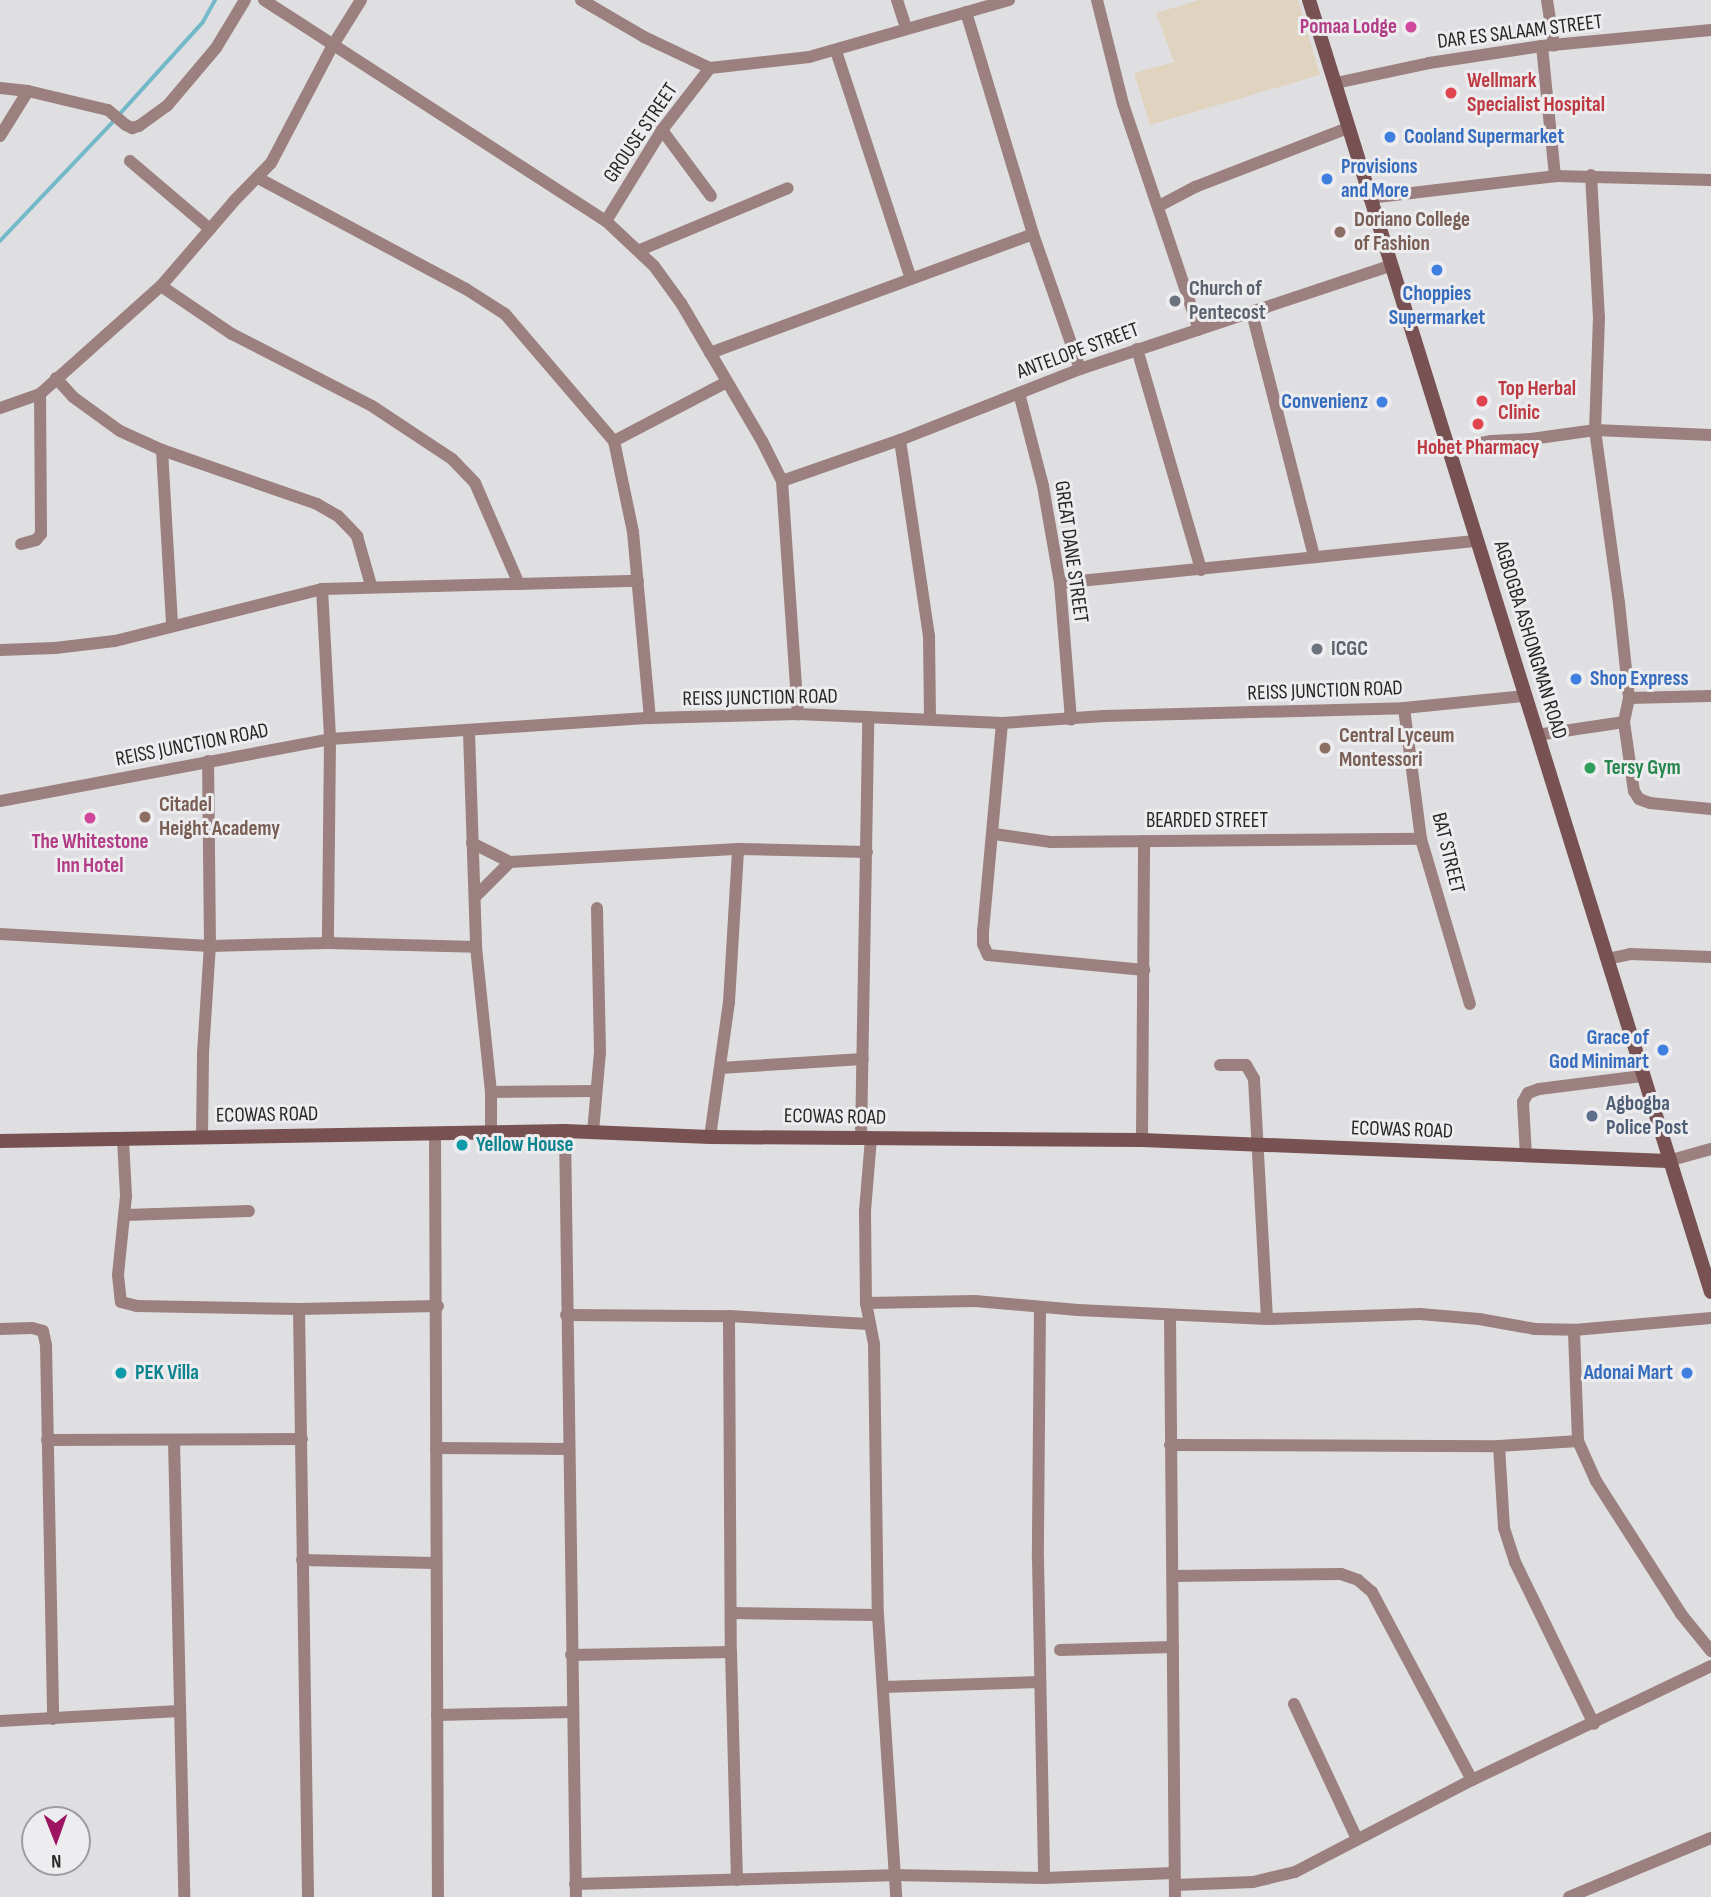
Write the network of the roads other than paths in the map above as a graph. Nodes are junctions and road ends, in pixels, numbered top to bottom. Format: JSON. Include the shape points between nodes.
{"nodes":[{"id":1,"x":244,"y":0,"type":"edge"},
{"id":2,"x":264,"y":0,"type":"edge"},
{"id":3,"x":361,"y":0,"type":"edge"},
{"id":4,"x":581,"y":0,"type":"edge"},
{"id":5,"x":897,"y":0,"type":"edge"},
{"id":6,"x":1009,"y":0,"type":"edge"},
{"id":7,"x":1097,"y":0,"type":"edge"},
{"id":8,"x":1309,"y":0,"type":"edge"},
{"id":9,"x":1547,"y":0,"type":"edge"},
{"id":10,"x":967,"y":12,"type":"junction"},
{"id":11,"x":906,"y":27,"type":"junction"},
{"id":12,"x":1711,"y":30,"type":"edge"},
{"id":13,"x":332,"y":45,"type":"junction"},
{"id":14,"x":1548,"y":45,"type":"junction"},
{"id":15,"x":836,"y":51,"type":"junction"},
{"id":16,"x":710,"y":68,"type":"junction"},
{"id":17,"x":1336,"y":83,"type":"junction"},
{"id":18,"x":0,"y":88,"type":"edge"},
{"id":19,"x":28,"y":91,"type":"junction"},
{"id":20,"x":1348,"y":128,"type":"junction"},
{"id":21,"x":662,"y":130,"type":"junction"},
{"id":22,"x":0,"y":136,"type":"edge"},
{"id":23,"x":130,"y":161,"type":"dead end"},
{"id":24,"x":1591,"y":175,"type":"junction"},
{"id":25,"x":1555,"y":176,"type":"junction"},
{"id":26,"x":258,"y":178,"type":"junction"},
{"id":27,"x":1711,"y":180,"type":"edge"},
{"id":28,"x":788,"y":188,"type":"dead end"},
{"id":29,"x":710,"y":196,"type":"dead end"},
{"id":30,"x":1369,"y":198,"type":"junction"},
{"id":31,"x":1159,"y":206,"type":"junction"},
{"id":32,"x":606,"y":221,"type":"junction"},
{"id":33,"x":210,"y":229,"type":"junction"},
{"id":34,"x":1032,"y":234,"type":"junction"},
{"id":35,"x":640,"y":250,"type":"junction"},
{"id":36,"x":1390,"y":266,"type":"junction"},
{"id":37,"x":911,"y":279,"type":"junction"},
{"id":38,"x":161,"y":286,"type":"junction"},
{"id":39,"x":1252,"y":313,"type":"junction"},
{"id":40,"x":1199,"y":330,"type":"junction"},
{"id":41,"x":1137,"y":349,"type":"junction"},
{"id":42,"x":710,"y":354,"type":"junction"},
{"id":43,"x":1080,"y":369,"type":"junction"},
{"id":44,"x":56,"y":378,"type":"junction"},
{"id":45,"x":727,"y":382,"type":"junction"},
{"id":46,"x":1019,"y":393,"type":"junction"},
{"id":47,"x":40,"y":394,"type":"junction"},
{"id":48,"x":0,"y":408,"type":"edge"},
{"id":49,"x":1595,"y":430,"type":"junction"},
{"id":50,"x":1711,"y":435,"type":"edge"},
{"id":51,"x":900,"y":440,"type":"junction"},
{"id":52,"x":614,"y":441,"type":"junction"},
{"id":53,"x":1449,"y":449,"type":"junction"},
{"id":54,"x":162,"y":450,"type":"junction"},
{"id":55,"x":782,"y":481,"type":"junction"},
{"id":56,"x":1477,"y":541,"type":"junction"},
{"id":57,"x":21,"y":544,"type":"dead end"},
{"id":58,"x":1314,"y":557,"type":"junction"},
{"id":59,"x":1201,"y":570,"type":"junction"},
{"id":60,"x":638,"y":581,"type":"junction"},
{"id":61,"x":1060,"y":583,"type":"junction"},
{"id":62,"x":519,"y":584,"type":"junction"},
{"id":63,"x":372,"y":585,"type":"junction"},
{"id":64,"x":322,"y":589,"type":"junction"},
{"id":65,"x":172,"y":626,"type":"junction"},
{"id":66,"x":0,"y":650,"type":"edge"},
{"id":67,"x":1525,"y":696,"type":"junction"},
{"id":68,"x":1711,"y":696,"type":"edge"},
{"id":69,"x":1629,"y":698,"type":"junction"},
{"id":70,"x":1404,"y":708,"type":"junction"},
{"id":71,"x":798,"y":714,"type":"junction"},
{"id":72,"x":869,"y":717,"type":"junction"},
{"id":73,"x":650,"y":718,"type":"junction"},
{"id":74,"x":930,"y":718,"type":"junction"},
{"id":75,"x":1071,"y":720,"type":"junction"},
{"id":76,"x":1623,"y":722,"type":"junction"},
{"id":77,"x":1002,"y":723,"type":"junction"},
{"id":78,"x":469,"y":732,"type":"junction"},
{"id":79,"x":1537,"y":736,"type":"junction"},
{"id":80,"x":330,"y":739,"type":"junction"},
{"id":81,"x":208,"y":761,"type":"junction"},
{"id":82,"x":0,"y":801,"type":"edge"},
{"id":83,"x":1711,"y":809,"type":"edge"},
{"id":84,"x":994,"y":834,"type":"junction"},
{"id":85,"x":1421,"y":839,"type":"junction"},
{"id":86,"x":1144,"y":841,"type":"junction"},
{"id":87,"x":472,"y":843,"type":"junction"},
{"id":88,"x":738,"y":849,"type":"junction"},
{"id":89,"x":867,"y":852,"type":"junction"},
{"id":90,"x":510,"y":862,"type":"junction"},
{"id":91,"x":475,"y":897,"type":"junction"},
{"id":92,"x":597,"y":908,"type":"dead end"},
{"id":93,"x":0,"y":934,"type":"edge"},
{"id":94,"x":328,"y":943,"type":"junction"},
{"id":95,"x":210,"y":946,"type":"junction"},
{"id":96,"x":477,"y":947,"type":"junction"},
{"id":97,"x":1711,"y":957,"type":"edge"},
{"id":98,"x":1607,"y":959,"type":"junction"},
{"id":99,"x":1144,"y":971,"type":"junction"},
{"id":100,"x":1470,"y":1004,"type":"dead end"},
{"id":101,"x":863,"y":1059,"type":"junction"},
{"id":102,"x":1220,"y":1065,"type":"dead end"},
{"id":103,"x":720,"y":1068,"type":"junction"},
{"id":104,"x":1642,"y":1076,"type":"junction"},
{"id":105,"x":596,"y":1091,"type":"junction"},
{"id":106,"x":491,"y":1092,"type":"junction"},
{"id":107,"x":491,"y":1130,"type":"junction"},
{"id":108,"x":565,"y":1131,"type":"junction"},
{"id":109,"x":593,"y":1132,"type":"junction"},
{"id":110,"x":435,"y":1133,"type":"junction"},
{"id":111,"x":710,"y":1137,"type":"junction"},
{"id":112,"x":202,"y":1138,"type":"junction"},
{"id":113,"x":866,"y":1138,"type":"junction"},
{"id":114,"x":123,"y":1140,"type":"junction"},
{"id":115,"x":1142,"y":1140,"type":"junction"},
{"id":116,"x":0,"y":1141,"type":"edge"},
{"id":117,"x":1259,"y":1145,"type":"junction"},
{"id":118,"x":1711,"y":1149,"type":"edge"},
{"id":119,"x":1526,"y":1156,"type":"junction"},
{"id":120,"x":1668,"y":1161,"type":"junction"},
{"id":121,"x":249,"y":1211,"type":"dead end"},
{"id":122,"x":125,"y":1215,"type":"junction"},
{"id":123,"x":1711,"y":1292,"type":"edge"},
{"id":124,"x":866,"y":1303,"type":"junction"},
{"id":125,"x":438,"y":1306,"type":"junction"},
{"id":126,"x":1040,"y":1307,"type":"junction"},
{"id":127,"x":299,"y":1308,"type":"junction"},
{"id":128,"x":566,"y":1315,"type":"junction"},
{"id":129,"x":729,"y":1316,"type":"junction"},
{"id":130,"x":1170,"y":1316,"type":"junction"},
{"id":131,"x":1711,"y":1318,"type":"edge"},
{"id":132,"x":1267,"y":1319,"type":"junction"},
{"id":133,"x":868,"y":1324,"type":"junction"},
{"id":134,"x":0,"y":1329,"type":"edge"},
{"id":135,"x":1574,"y":1330,"type":"junction"},
{"id":136,"x":302,"y":1439,"type":"junction"},
{"id":137,"x":47,"y":1440,"type":"junction"},
{"id":138,"x":174,"y":1440,"type":"junction"},
{"id":139,"x":1578,"y":1441,"type":"junction"},
{"id":140,"x":1170,"y":1446,"type":"junction"},
{"id":141,"x":1499,"y":1446,"type":"junction"},
{"id":142,"x":436,"y":1448,"type":"junction"},
{"id":143,"x":568,"y":1449,"type":"junction"},
{"id":144,"x":302,"y":1560,"type":"junction"},
{"id":145,"x":435,"y":1563,"type":"junction"},
{"id":146,"x":1173,"y":1576,"type":"junction"},
{"id":147,"x":731,"y":1613,"type":"junction"},
{"id":148,"x":878,"y":1615,"type":"junction"},
{"id":149,"x":1173,"y":1647,"type":"junction"},
{"id":150,"x":1060,"y":1650,"type":"dead end"},
{"id":151,"x":1711,"y":1651,"type":"edge"},
{"id":152,"x":731,"y":1652,"type":"junction"},
{"id":153,"x":571,"y":1655,"type":"junction"},
{"id":154,"x":1711,"y":1666,"type":"edge"},
{"id":155,"x":1040,"y":1682,"type":"junction"},
{"id":156,"x":883,"y":1687,"type":"junction"},
{"id":157,"x":1294,"y":1704,"type":"dead end"},
{"id":158,"x":179,"y":1711,"type":"junction"},
{"id":159,"x":572,"y":1712,"type":"junction"},
{"id":160,"x":437,"y":1715,"type":"junction"},
{"id":161,"x":53,"y":1719,"type":"junction"},
{"id":162,"x":0,"y":1721,"type":"edge"},
{"id":163,"x":1594,"y":1724,"type":"junction"},
{"id":164,"x":1472,"y":1780,"type":"junction"},
{"id":165,"x":1711,"y":1838,"type":"edge"},
{"id":166,"x":1357,"y":1839,"type":"junction"},
{"id":167,"x":892,"y":1875,"type":"junction"},
{"id":168,"x":1044,"y":1878,"type":"junction"},
{"id":169,"x":737,"y":1880,"type":"junction"},
{"id":170,"x":1175,"y":1885,"type":"edge"},
{"id":171,"x":575,"y":1891,"type":"edge"},
{"id":172,"x":184,"y":1897,"type":"edge"},
{"id":173,"x":308,"y":1897,"type":"edge"},
{"id":174,"x":438,"y":1897,"type":"edge"},
{"id":175,"x":896,"y":1897,"type":"edge"},
{"id":176,"x":1569,"y":1897,"type":"edge"}],
"edges":[{"from":1,"to":19,"type":"street","via":[[215,48],[167,106],[139,126],[132,128],[110,111]]},
{"from":2,"to":13,"type":"street"},
{"from":3,"to":13,"type":"street"},
{"from":4,"to":16,"type":"street"},
{"from":5,"to":11,"type":"street"},
{"from":6,"to":10,"type":"street"},
{"from":7,"to":31,"type":"street","via":[[1123,104]]},
{"from":8,"to":17,"type":"street","name":"AGBOGBA ASHONGMAN ROAD"},
{"from":9,"to":14,"type":"street"},
{"from":10,"to":11,"type":"street"},
{"from":10,"to":34,"type":"street"},
{"from":11,"to":15,"type":"street"},
{"from":12,"to":14,"type":"street","name":"DAR ES SALAAM STREET"},
{"from":13,"to":26,"type":"street","via":[[279,150]]},
{"from":13,"to":32,"type":"street"},
{"from":14,"to":17,"type":"street","name":"DAR ES SALAAM STREET"},
{"from":14,"to":25,"type":"street"},
{"from":15,"to":16,"type":"street"},
{"from":15,"to":37,"type":"street"},
{"from":16,"to":21,"type":"street","name":"GROUSE STREET"},
{"from":17,"to":20,"type":"street","name":"AGBOGBA ASHONGMAN ROAD"},
{"from":18,"to":19,"type":"street"},
{"from":19,"to":22,"type":"street"},
{"from":20,"to":30,"type":"street","name":"AGBOGBA ASHONGMAN ROAD"},
{"from":20,"to":31,"type":"street","via":[[1195,187]]},
{"from":21,"to":29,"type":"street"},
{"from":21,"to":32,"type":"street","name":"GROUSE STREET"},
{"from":23,"to":33,"type":"street"},
{"from":24,"to":25,"type":"street"},
{"from":24,"to":27,"type":"street"},
{"from":24,"to":49,"type":"street","via":[[1599,317]]},
{"from":25,"to":30,"type":"street"},
{"from":26,"to":33,"type":"street"},
{"from":26,"to":52,"type":"street","via":[[467,289],[505,314]]},
{"from":28,"to":35,"type":"street"},
{"from":30,"to":36,"type":"street","name":"AGBOGBA ASHONGMAN ROAD"},
{"from":31,"to":40,"type":"street"},
{"from":32,"to":35,"type":"street"},
{"from":33,"to":38,"type":"street"},
{"from":34,"to":37,"type":"street"},
{"from":34,"to":43,"type":"street"},
{"from":35,"to":42,"type":"street","via":[[681,303]]},
{"from":36,"to":39,"type":"street","name":"ANTELOPE STREET"},
{"from":36,"to":53,"type":"street","name":"AGBOGBA ASHONGMAN ROAD"},
{"from":37,"to":42,"type":"street"},
{"from":38,"to":44,"type":"street"},
{"from":38,"to":62,"type":"street","via":[[232,334],[372,406],[452,459],[475,483]]},
{"from":39,"to":40,"type":"street","name":"ANTELOPE STREET"},
{"from":39,"to":58,"type":"street"},
{"from":40,"to":41,"type":"street","name":"ANTELOPE STREET"},
{"from":41,"to":43,"type":"street","name":"ANTELOPE STREET"},
{"from":41,"to":59,"type":"street"},
{"from":42,"to":45,"type":"street"},
{"from":43,"to":46,"type":"street","name":"ANTELOPE STREET"},
{"from":44,"to":47,"type":"street"},
{"from":44,"to":54,"type":"street","via":[[92,412]]},
{"from":45,"to":52,"type":"street"},
{"from":45,"to":55,"type":"street"},
{"from":46,"to":51,"type":"street","name":"ANTELOPE STREET"},
{"from":46,"to":61,"type":"street","name":"GREAT DANE STREET","via":[[1043,485]]},
{"from":47,"to":48,"type":"street"},
{"from":47,"to":57,"type":"street","via":[[41,534]]},
{"from":49,"to":50,"type":"street"},
{"from":49,"to":53,"type":"street"},
{"from":49,"to":69,"type":"street"},
{"from":51,"to":55,"type":"street","name":"ANTELOPE STREET"},
{"from":51,"to":74,"type":"street","via":[[929,636]]},
{"from":52,"to":60,"type":"street","via":[[634,532]]},
{"from":53,"to":56,"type":"street","name":"AGBOGBA ASHONGMAN ROAD"},
{"from":54,"to":63,"type":"street","via":[[317,504],[338,516],[356,536]]},
{"from":54,"to":65,"type":"street"},
{"from":55,"to":71,"type":"street"},
{"from":56,"to":58,"type":"street"},
{"from":56,"to":67,"type":"street","name":"AGBOGBA ASHONGMAN ROAD"},
{"from":58,"to":59,"type":"street"},
{"from":59,"to":61,"type":"street"},
{"from":60,"to":62,"type":"street"},
{"from":60,"to":73,"type":"street"},
{"from":61,"to":75,"type":"street","name":"GREAT DANE STREET"},
{"from":62,"to":63,"type":"street"},
{"from":63,"to":64,"type":"street"},
{"from":64,"to":65,"type":"street"},
{"from":64,"to":80,"type":"street"},
{"from":65,"to":66,"type":"street","via":[[115,641]]},
{"from":67,"to":70,"type":"street","name":"REISS JUNCTION ROAD"},
{"from":67,"to":79,"type":"street","name":"AGBOGBA ASHONGMAN ROAD"},
{"from":68,"to":69,"type":"street"},
{"from":69,"to":76,"type":"street"},
{"from":70,"to":75,"type":"street","name":"REISS JUNCTION ROAD"},
{"from":70,"to":85,"type":"street","name":"BAT STREET"},
{"from":71,"to":72,"type":"street","name":"REISS JUNCTION ROAD"},
{"from":71,"to":73,"type":"street","name":"REISS JUNCTION ROAD"},
{"from":72,"to":74,"type":"street","name":"REISS JUNCTION ROAD"},
{"from":72,"to":89,"type":"street"},
{"from":73,"to":78,"type":"street","name":"REISS JUNCTION ROAD"},
{"from":74,"to":77,"type":"street","name":"REISS JUNCTION ROAD"},
{"from":75,"to":77,"type":"street","name":"REISS JUNCTION ROAD"},
{"from":76,"to":79,"type":"street"},
{"from":76,"to":83,"type":"street","via":[[1639,799]]},
{"from":77,"to":84,"type":"street"},
{"from":78,"to":80,"type":"street","name":"REISS JUNCTION ROAD"},
{"from":78,"to":87,"type":"street"},
{"from":79,"to":98,"type":"street","name":"AGBOGBA ASHONGMAN ROAD"},
{"from":80,"to":81,"type":"street","name":"REISS JUNCTION ROAD"},
{"from":80,"to":94,"type":"street"},
{"from":81,"to":82,"type":"street","name":"REISS JUNCTION ROAD"},
{"from":81,"to":95,"type":"street"},
{"from":84,"to":86,"type":"street","name":"BEARDED STREET","via":[[1051,842]]},
{"from":84,"to":99,"type":"street","via":[[983,930],[988,955]]},
{"from":85,"to":86,"type":"street","name":"BEARDED STREET"},
{"from":85,"to":100,"type":"street","name":"BAT STREET"},
{"from":86,"to":99,"type":"street"},
{"from":87,"to":90,"type":"street"},
{"from":87,"to":91,"type":"street"},
{"from":88,"to":89,"type":"street"},
{"from":88,"to":90,"type":"street"},
{"from":88,"to":103,"type":"street","via":[[729,1002]]},
{"from":89,"to":101,"type":"street"},
{"from":90,"to":91,"type":"street"},
{"from":91,"to":96,"type":"street"},
{"from":92,"to":105,"type":"street","via":[[600,1052]]},
{"from":93,"to":95,"type":"street"},
{"from":94,"to":95,"type":"street"},
{"from":94,"to":96,"type":"street"},
{"from":95,"to":112,"type":"street"},
{"from":96,"to":106,"type":"street"},
{"from":97,"to":98,"type":"street","via":[[1630,954]]},
{"from":98,"to":104,"type":"street","name":"AGBOGBA ASHONGMAN ROAD"},
{"from":99,"to":115,"type":"street"},
{"from":101,"to":103,"type":"street"},
{"from":101,"to":113,"type":"street"},
{"from":102,"to":117,"type":"street","via":[[1251,1069]]},
{"from":103,"to":111,"type":"street"},
{"from":104,"to":119,"type":"street","via":[[1528,1093],[1523,1102]]},
{"from":104,"to":120,"type":"street","name":"AGBOGBA ASHONGMAN ROAD"},
{"from":105,"to":106,"type":"street"},
{"from":105,"to":109,"type":"street"},
{"from":106,"to":107,"type":"street"},
{"from":107,"to":108,"type":"street","name":"ECOWAS ROAD"},
{"from":107,"to":110,"type":"street","name":"ECOWAS ROAD"},
{"from":108,"to":109,"type":"street","name":"ECOWAS ROAD"},
{"from":108,"to":128,"type":"street"},
{"from":109,"to":111,"type":"street","name":"ECOWAS ROAD"},
{"from":110,"to":112,"type":"street","name":"ECOWAS ROAD"},
{"from":110,"to":125,"type":"street"},
{"from":111,"to":113,"type":"street","name":"ECOWAS ROAD"},
{"from":112,"to":114,"type":"street","name":"ECOWAS ROAD"},
{"from":113,"to":115,"type":"street","name":"ECOWAS ROAD"},
{"from":113,"to":124,"type":"street"},
{"from":114,"to":116,"type":"street","name":"ECOWAS ROAD"},
{"from":114,"to":122,"type":"street"},
{"from":115,"to":117,"type":"street","name":"ECOWAS ROAD"},
{"from":117,"to":119,"type":"street","name":"ECOWAS ROAD"},
{"from":117,"to":132,"type":"street"},
{"from":118,"to":120,"type":"street"},
{"from":119,"to":120,"type":"street","name":"ECOWAS ROAD"},
{"from":120,"to":123,"type":"street","name":"AGBOGBA ASHONGMAN ROAD"},
{"from":121,"to":122,"type":"street"},
{"from":122,"to":127,"type":"street","via":[[118,1275],[121,1302]]},
{"from":124,"to":126,"type":"street","via":[[975,1301]]},
{"from":124,"to":133,"type":"street"},
{"from":125,"to":127,"type":"street"},
{"from":125,"to":142,"type":"street"},
{"from":126,"to":130,"type":"street"},
{"from":126,"to":155,"type":"street"},
{"from":127,"to":136,"type":"street"},
{"from":128,"to":129,"type":"street"},
{"from":128,"to":143,"type":"street"},
{"from":129,"to":133,"type":"street"},
{"from":129,"to":147,"type":"street"},
{"from":130,"to":132,"type":"street"},
{"from":130,"to":140,"type":"street"},
{"from":131,"to":135,"type":"street"},
{"from":132,"to":135,"type":"street","via":[[1420,1314]]},
{"from":133,"to":148,"type":"street","via":[[874,1344]]},
{"from":134,"to":137,"type":"street","via":[[43,1331]]},
{"from":135,"to":139,"type":"street"},
{"from":136,"to":138,"type":"street"},
{"from":136,"to":144,"type":"street"},
{"from":137,"to":138,"type":"street"},
{"from":137,"to":161,"type":"street"},
{"from":138,"to":158,"type":"street"},
{"from":139,"to":141,"type":"street"},
{"from":139,"to":151,"type":"street","via":[[1596,1481],[1681,1614]]},
{"from":140,"to":141,"type":"street"},
{"from":140,"to":146,"type":"street"},
{"from":141,"to":163,"type":"street","via":[[1504,1528],[1514,1562]]},
{"from":142,"to":143,"type":"street"},
{"from":142,"to":145,"type":"street"},
{"from":143,"to":153,"type":"street"},
{"from":144,"to":145,"type":"street"},
{"from":144,"to":173,"type":"street"},
{"from":145,"to":160,"type":"street"},
{"from":146,"to":149,"type":"street"},
{"from":146,"to":164,"type":"street","via":[[1341,1574],[1358,1580],[1372,1592]]},
{"from":147,"to":148,"type":"street"},
{"from":147,"to":152,"type":"street"},
{"from":148,"to":156,"type":"street"},
{"from":149,"to":150,"type":"street"},
{"from":149,"to":170,"type":"street"},
{"from":152,"to":153,"type":"street"},
{"from":152,"to":169,"type":"street"},
{"from":153,"to":159,"type":"street"},
{"from":154,"to":163,"type":"street"},
{"from":155,"to":156,"type":"street"},
{"from":155,"to":168,"type":"street"},
{"from":156,"to":167,"type":"street"},
{"from":157,"to":166,"type":"street"},
{"from":158,"to":161,"type":"street"},
{"from":158,"to":172,"type":"street"},
{"from":159,"to":160,"type":"street"},
{"from":159,"to":171,"type":"street"},
{"from":160,"to":174,"type":"street"},
{"from":161,"to":162,"type":"street"},
{"from":163,"to":164,"type":"street"},
{"from":164,"to":166,"type":"street"},
{"from":165,"to":176,"type":"street"},
{"from":166,"to":170,"type":"street","via":[[1275,1878]]},
{"from":167,"to":168,"type":"street"},
{"from":167,"to":169,"type":"street"},
{"from":167,"to":175,"type":"street"},
{"from":168,"to":170,"type":"street"},
{"from":169,"to":171,"type":"street"}]}
